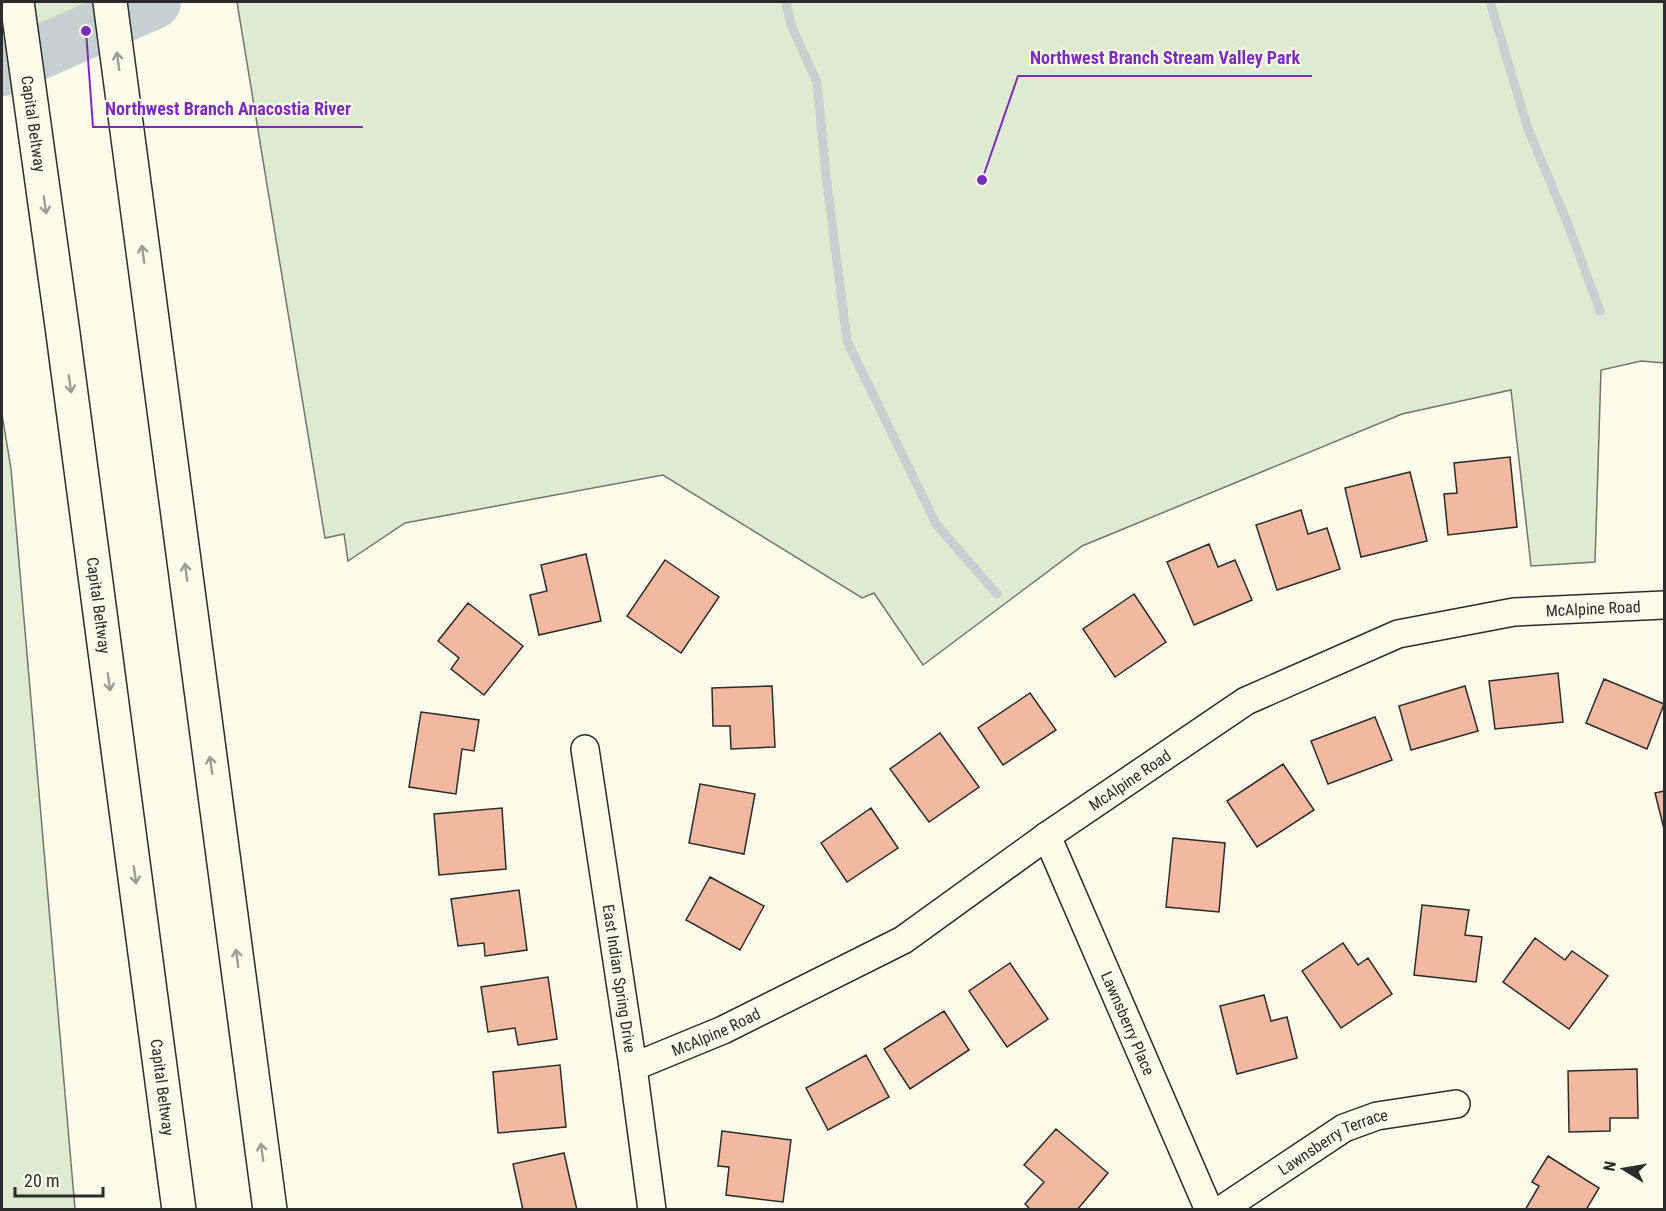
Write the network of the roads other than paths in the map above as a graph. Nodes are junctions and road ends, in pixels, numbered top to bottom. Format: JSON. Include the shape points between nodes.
{"nodes":[{"id":1,"x":17,"y":2,"type":"edge"},
{"id":2,"x":110,"y":2,"type":"edge"},
{"id":3,"x":1665,"y":605,"type":"edge"},
{"id":4,"x":585,"y":749,"type":"dead end"},
{"id":5,"x":1047,"y":836,"type":"junction"},
{"id":6,"x":633,"y":1067,"type":"junction"},
{"id":7,"x":1456,"y":1104,"type":"dead end"},
{"id":8,"x":179,"y":1209,"type":"edge"},
{"id":9,"x":270,"y":1209,"type":"edge"},
{"id":10,"x":652,"y":1209,"type":"edge"},
{"id":11,"x":1209,"y":1209,"type":"edge"},
{"id":12,"x":1221,"y":1209,"type":"edge"}],
"edges":[{"from":1,"to":8,"type":"highway","name":"Capital Beltway","one_way":true},
{"from":9,"to":2,"type":"highway","one_way":true},
{"from":3,"to":5,"type":"street","name":"McAlpine Road","via":[[1514,612],[1398,634],[1246,701]]},
{"from":4,"to":6,"type":"street","name":"East Indian Spring Drive"},
{"from":5,"to":6,"type":"street","name":"McAlpine Road","via":[[903,940],[723,1030]]},
{"from":5,"to":11,"type":"street","name":"Lawnsberry Place"},
{"from":6,"to":10,"type":"street","name":"East Indian Spring Drive"},
{"from":7,"to":12,"type":"street","name":"Lawnsberry Terrace","via":[[1377,1116],[1344,1128]]}]}
